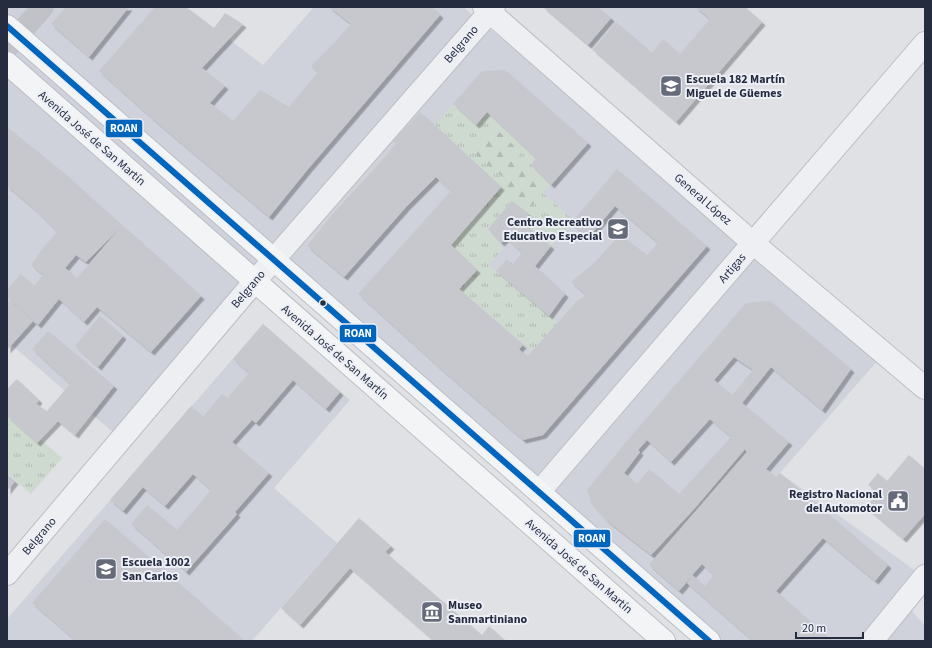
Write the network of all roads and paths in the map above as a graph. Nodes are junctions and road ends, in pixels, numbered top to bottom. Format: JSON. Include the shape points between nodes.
{"nodes":[{"id":1,"x":43,"y":7,"type":"edge"},
{"id":2,"x":489,"y":8,"type":"edge"},
{"id":3,"x":11,"y":36,"type":"edge"},
{"id":4,"x":925,"y":43,"type":"edge"},
{"id":5,"x":7,"y":63,"type":"edge"},
{"id":6,"x":753,"y":243,"type":"junction"},
{"id":7,"x":273,"y":259,"type":"junction"},
{"id":8,"x":255,"y":281,"type":"junction"},
{"id":9,"x":925,"y":388,"type":"edge"},
{"id":10,"x":539,"y":492,"type":"junction"},
{"id":11,"x":7,"y":574,"type":"edge"},
{"id":12,"x":925,"y":576,"type":"edge"},
{"id":13,"x":664,"y":641,"type":"edge"},
{"id":14,"x":708,"y":641,"type":"edge"},
{"id":15,"x":872,"y":641,"type":"edge"}],
"edges":[{"from":1,"to":3,"type":"main road"},
{"from":2,"to":6,"type":"street","name":"General López"},
{"from":2,"to":7,"type":"street","name":"Belgrano"},
{"from":3,"to":7,"type":"main road"},
{"from":4,"to":6,"type":"street","name":"Artigas"},
{"from":5,"to":8,"type":"main road","name":"Avenida José de San Martín"},
{"from":6,"to":9,"type":"street","name":"General López"},
{"from":6,"to":10,"type":"street","name":"Artigas"},
{"from":7,"to":8,"type":"street","name":"Belgrano"},
{"from":7,"to":10,"type":"main road"},
{"from":8,"to":11,"type":"street","name":"Belgrano"},
{"from":8,"to":13,"type":"main road","name":"Avenida José de San Martín"},
{"from":10,"to":14,"type":"main road"},
{"from":12,"to":15,"type":"street"}]}
